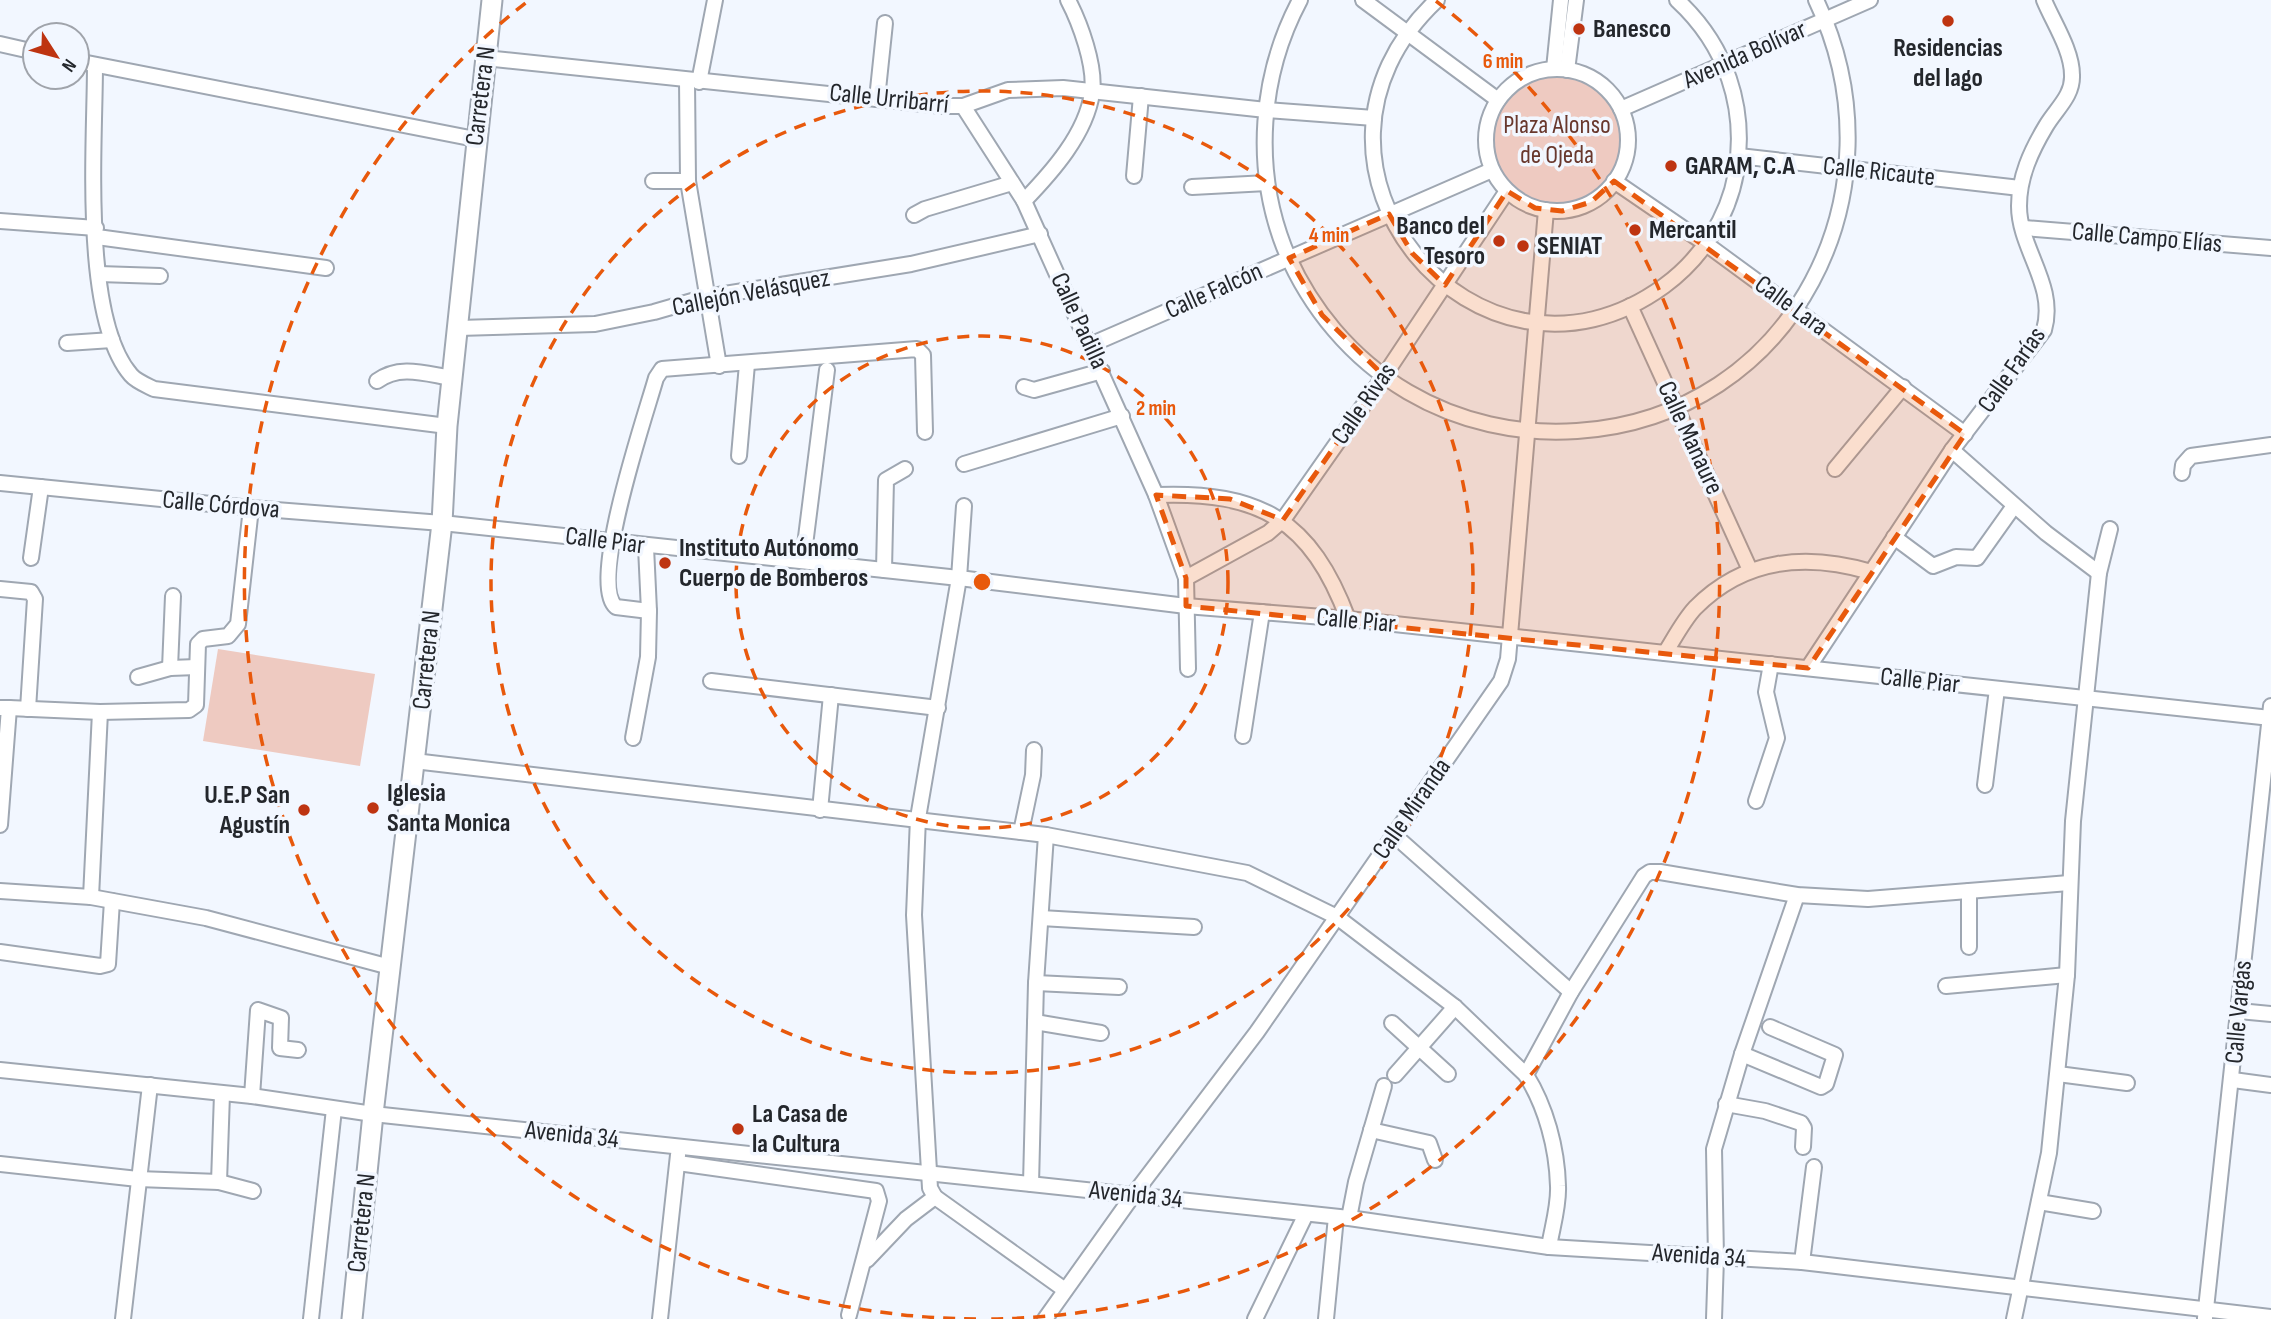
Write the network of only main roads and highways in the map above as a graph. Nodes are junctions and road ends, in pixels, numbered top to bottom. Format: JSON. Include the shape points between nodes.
{"nodes":[{"id":1,"x":492,"y":0,"type":"edge"},
{"id":2,"x":352,"y":1319,"type":"edge"}],
"edges":[{"from":1,"to":2,"type":"main road","name":"Carretera N","via":[[447,426],[442,523]]}]}
